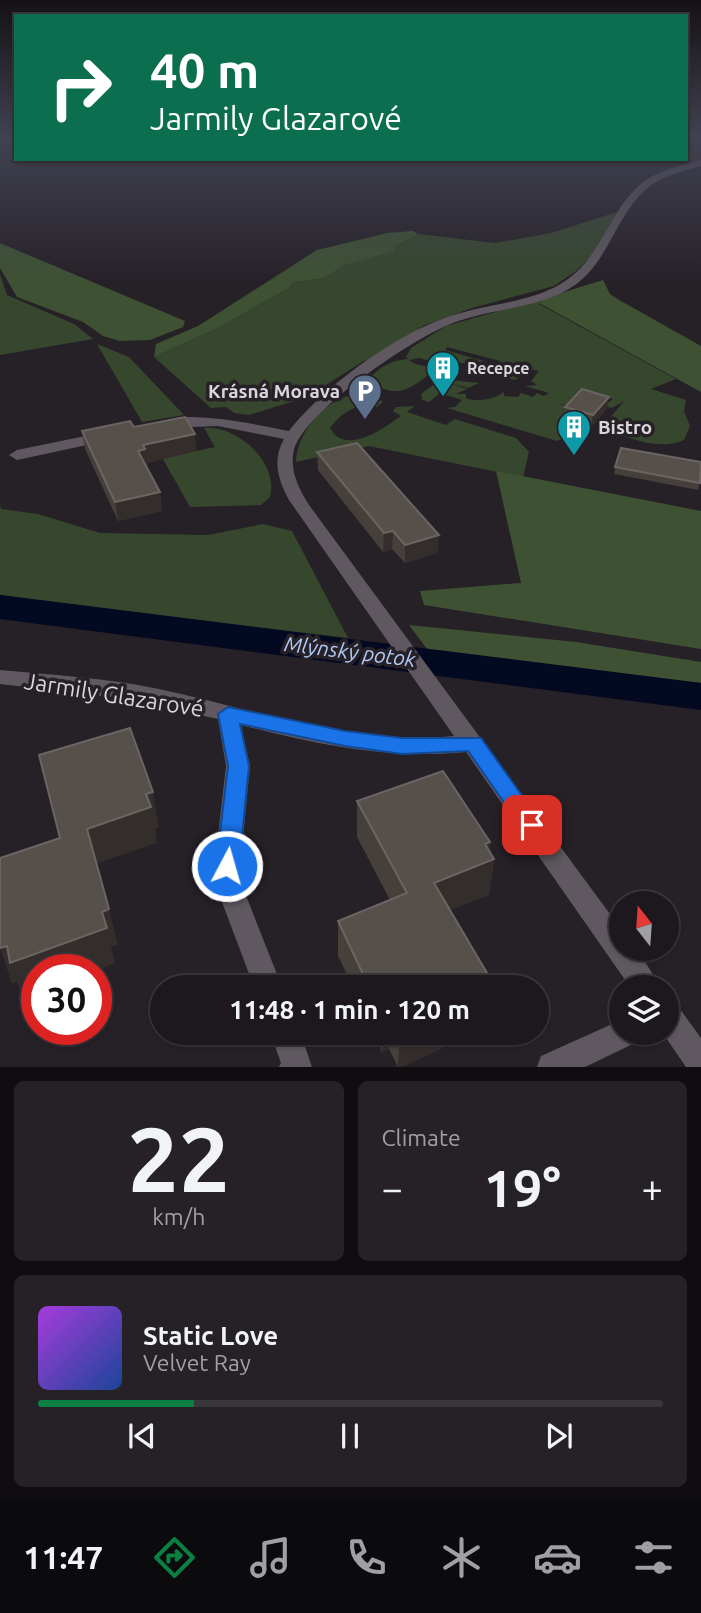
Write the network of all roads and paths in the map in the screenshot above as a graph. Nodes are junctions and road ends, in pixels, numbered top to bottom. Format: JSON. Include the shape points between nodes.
{"nodes":[{"id":1,"x":644,"y":187,"type":"edge"},
{"id":2,"x":146,"y":429,"type":"edge"},
{"id":3,"x":120,"y":434,"type":"edge"},
{"id":4,"x":291,"y":436,"type":"junction"},
{"id":5,"x":17,"y":456,"type":"dead end"},
{"id":6,"x":0,"y":677,"type":"edge"},
{"id":7,"x":228,"y":714,"type":"junction"},
{"id":8,"x":473,"y":743,"type":"junction"},
{"id":9,"x":263,"y":975,"type":"edge"},
{"id":10,"x":638,"y":975,"type":"edge"},
{"id":11,"x":679,"y":1033,"type":"edge"},
{"id":12,"x":609,"y":1040,"type":"edge"},
{"id":13,"x":290,"y":1045,"type":"edge"},
{"id":14,"x":701,"y":1063,"type":"edge"},
{"id":15,"x":294,"y":1067,"type":"edge"},
{"id":16,"x":552,"y":1067,"type":"edge"}],
"edges":[{"from":1,"to":4,"type":"street","via":[[596,259],[573,282],[430,328],[322,403]]},
{"from":2,"to":4,"type":"street","via":[[218,422]]},
{"from":3,"to":5,"type":"street"},
{"from":4,"to":8,"type":"street","via":[[285,465],[292,491]]},
{"from":6,"to":7,"type":"street","name":"Jarmily Glazarové","via":[[156,697]]},
{"from":7,"to":8,"type":"street","name":"Jarmily Glazarové","via":[[402,746]]},
{"from":7,"to":9,"type":"street","name":"Jarmily Glazarové","via":[[238,766],[226,878]]},
{"from":8,"to":10,"type":"street"},
{"from":11,"to":14,"type":"street"},
{"from":12,"to":16,"type":"street"},
{"from":13,"to":15,"type":"street"}]}
